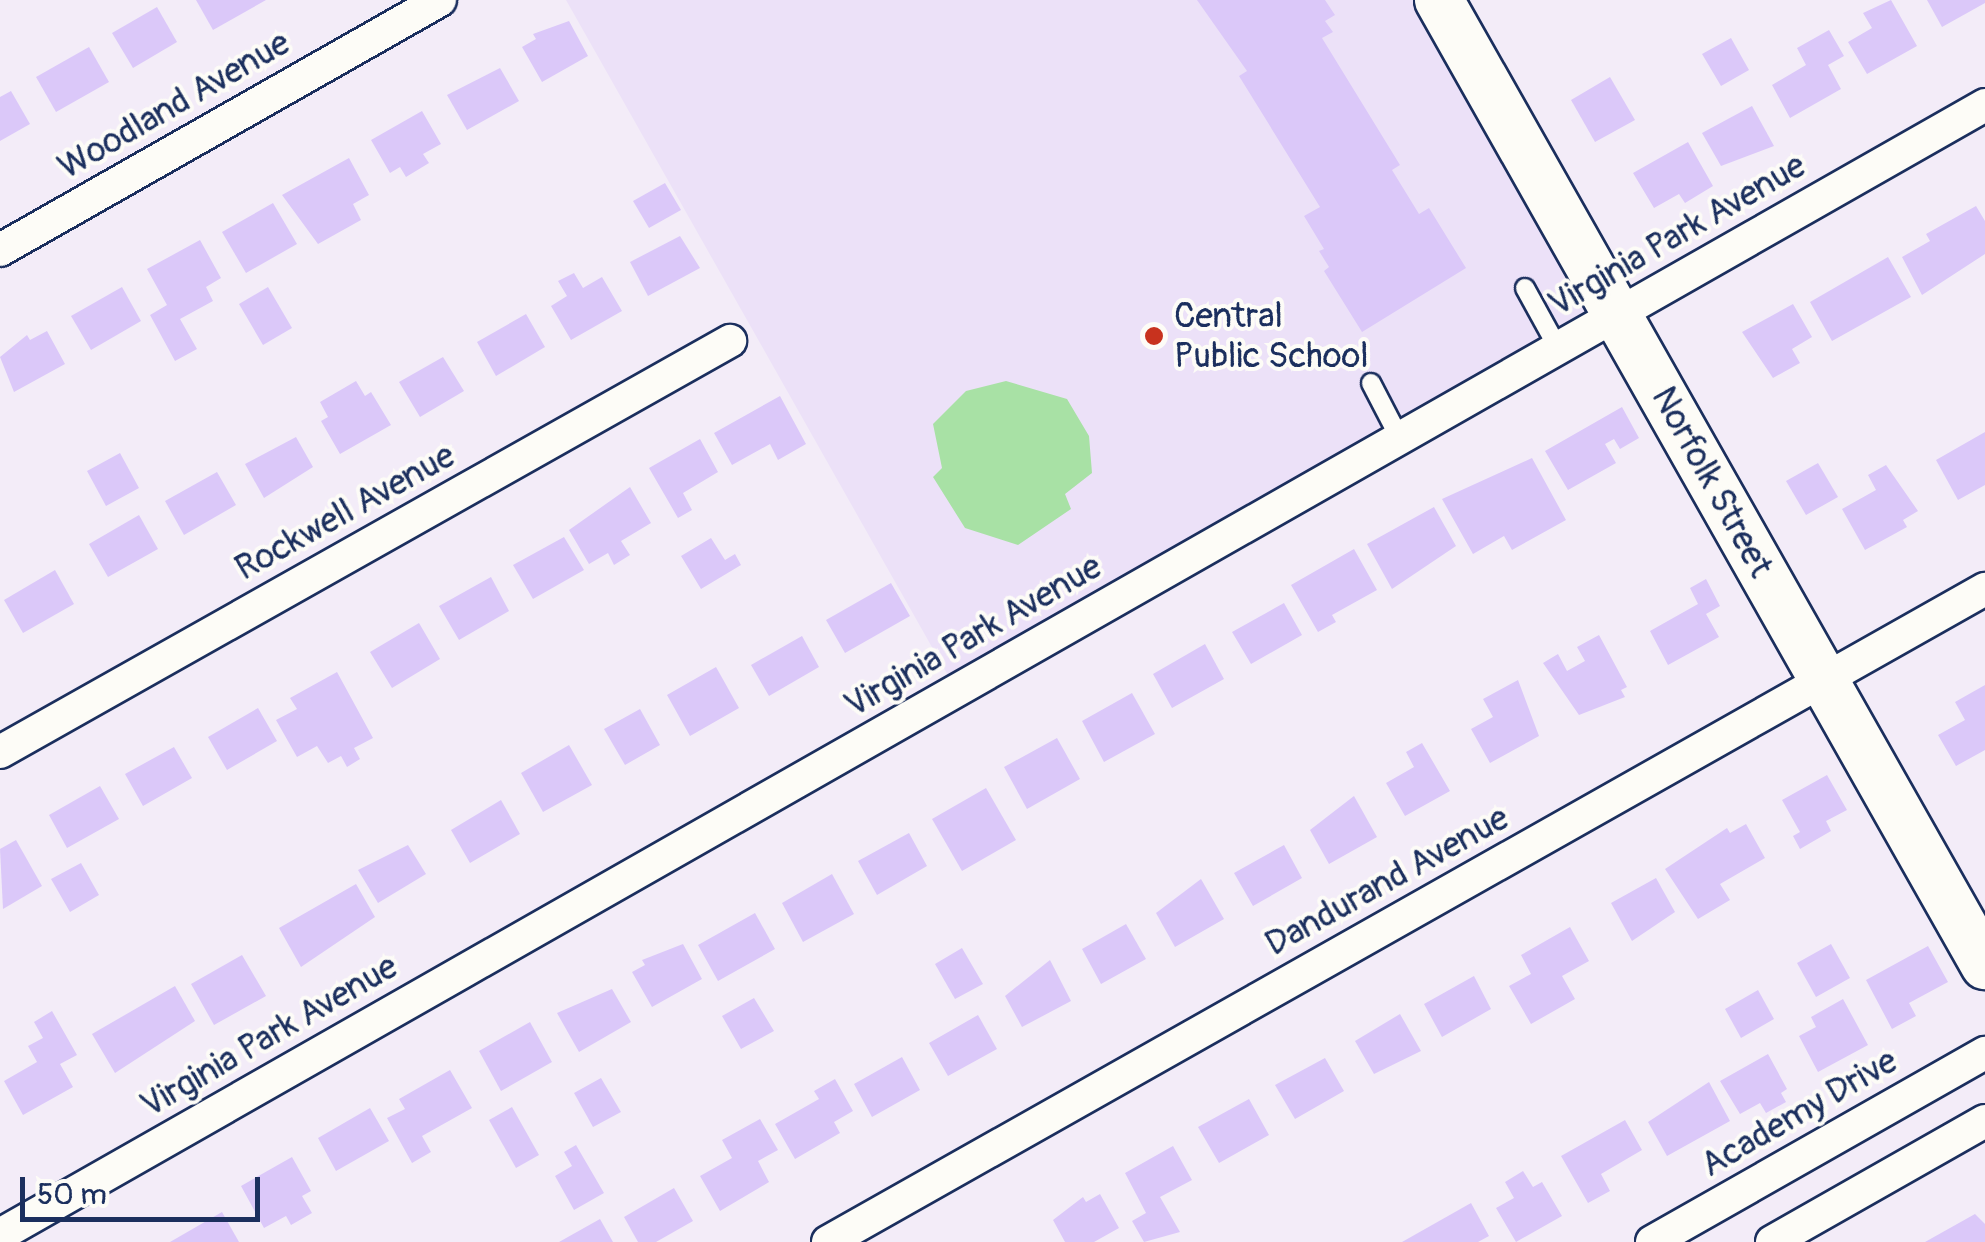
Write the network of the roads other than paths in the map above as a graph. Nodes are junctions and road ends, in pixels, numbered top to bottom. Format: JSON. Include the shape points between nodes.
{"nodes":[{"id":1,"x":440,"y":0,"type":"edge"},
{"id":2,"x":1439,"y":0,"type":"edge"},
{"id":3,"x":1985,"y":105,"type":"edge"},
{"id":4,"x":0,"y":250,"type":"edge"},
{"id":5,"x":1525,"y":288,"type":"dead end"},
{"id":6,"x":1617,"y":314,"type":"junction"},
{"id":7,"x":730,"y":341,"type":"dead end"},
{"id":8,"x":1558,"y":348,"type":"junction"},
{"id":9,"x":1372,"y":382,"type":"dead end"},
{"id":10,"x":1400,"y":438,"type":"junction"},
{"id":11,"x":1985,"y":589,"type":"edge"},
{"id":12,"x":1824,"y":680,"type":"junction"},
{"id":13,"x":0,"y":752,"type":"edge"},
{"id":14,"x":1985,"y":965,"type":"edge"},
{"id":15,"x":1985,"y":1052,"type":"edge"},
{"id":16,"x":1985,"y":1120,"type":"edge"},
{"id":17,"x":0,"y":1235,"type":"edge"},
{"id":18,"x":828,"y":1242,"type":"edge"},
{"id":19,"x":1652,"y":1242,"type":"edge"},
{"id":20,"x":1772,"y":1242,"type":"edge"}],
"edges":[{"from":1,"to":4,"type":"street","name":"Woodland Avenue"},
{"from":2,"to":6,"type":"street","name":"Norfolk Street"},
{"from":3,"to":6,"type":"street","name":"Virginia Park Avenue"},
{"from":5,"to":8,"type":"lane"},
{"from":6,"to":8,"type":"street","name":"Virginia Park Avenue"},
{"from":6,"to":12,"type":"street","name":"Norfolk Street"},
{"from":7,"to":13,"type":"street","name":"Rockwell Avenue"},
{"from":8,"to":10,"type":"street","name":"Virginia Park Avenue"},
{"from":9,"to":10,"type":"lane"},
{"from":10,"to":17,"type":"street","name":"Virginia Park Avenue"},
{"from":11,"to":12,"type":"street","name":"Dandurand Avenue"},
{"from":12,"to":14,"type":"street","name":"Norfolk Street"},
{"from":12,"to":18,"type":"street","name":"Dandurand Avenue"},
{"from":15,"to":19,"type":"street","name":"Academy Drive"},
{"from":16,"to":20,"type":"street"}]}
